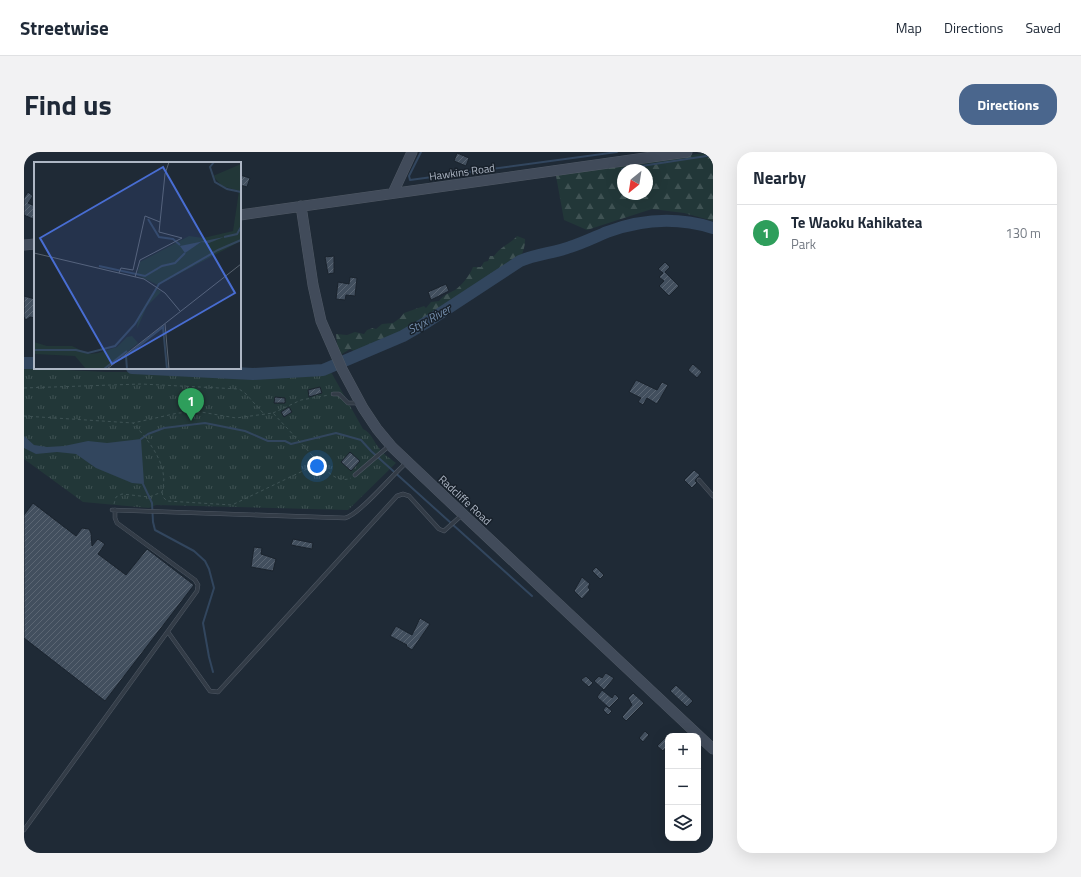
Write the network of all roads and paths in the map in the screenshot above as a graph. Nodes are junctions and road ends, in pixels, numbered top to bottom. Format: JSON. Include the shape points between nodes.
{"nodes":[{"id":1,"x":412,"y":152,"type":"edge"},
{"id":2,"x":687,"y":152,"type":"edge"},
{"id":3,"x":393,"y":193,"type":"junction"},
{"id":4,"x":301,"y":206,"type":"junction"},
{"id":5,"x":241,"y":215,"type":"edge"},
{"id":6,"x":34,"y":244,"type":"edge"},
{"id":7,"x":24,"y":245,"type":"edge"},
{"id":8,"x":24,"y":388,"type":"edge"},
{"id":9,"x":333,"y":394,"type":"joint"},
{"id":10,"x":360,"y":403,"type":"junction"},
{"id":11,"x":273,"y":413,"type":"junction"},
{"id":12,"x":265,"y":415,"type":"junction"},
{"id":13,"x":24,"y":416,"type":"edge"},
{"id":14,"x":133,"y":423,"type":"junction"},
{"id":15,"x":390,"y":445,"type":"junction"},
{"id":16,"x":312,"y":455,"type":"junction"},
{"id":17,"x":407,"y":461,"type":"junction"},
{"id":18,"x":355,"y":475,"type":"joint"},
{"id":19,"x":699,"y":480,"type":"dead end"},
{"id":20,"x":162,"y":492,"type":"junction"},
{"id":21,"x":713,"y":496,"type":"edge"},
{"id":22,"x":113,"y":510,"type":"junction"},
{"id":23,"x":463,"y":514,"type":"junction"},
{"id":24,"x":168,"y":632,"type":"junction"},
{"id":25,"x":713,"y":749,"type":"edge"},
{"id":26,"x":24,"y":830,"type":"edge"}],
"edges":[{"from":1,"to":3,"type":"street"},
{"from":2,"to":3,"type":"street","name":"Hawkins Road"},
{"from":3,"to":4,"type":"street","name":"Hawkins Road"},
{"from":4,"to":5,"type":"street","name":"Hawkins Road"},
{"from":4,"to":10,"type":"street","name":"Radcliffe Road","via":[[316,305],[336,356]]},
{"from":6,"to":7,"type":"street"},
{"from":8,"to":12,"type":"path","via":[[141,384],[239,389]]},
{"from":9,"to":10,"type":"lane","via":[[338,394],[348,403]]},
{"from":9,"to":11,"type":"path","via":[[301,400]]},
{"from":10,"to":15,"type":"street","name":"Radcliffe Road","via":[[376,429]]},
{"from":11,"to":12,"type":"path"},
{"from":11,"to":16,"type":"path"},
{"from":12,"to":14,"type":"path","via":[[236,418],[201,412],[178,413]]},
{"from":13,"to":14,"type":"path"},
{"from":14,"to":20,"type":"path","via":[[155,451],[161,464],[164,487]]},
{"from":15,"to":17,"type":"street","name":"Radcliffe Road"},
{"from":15,"to":18,"type":"lane"},
{"from":16,"to":18,"type":"path","via":[[334,477],[345,480]]},
{"from":16,"to":20,"type":"path","via":[[312,461],[307,469],[232,505],[167,501]]},
{"from":17,"to":22,"type":"lane","via":[[357,512],[345,518]]},
{"from":17,"to":23,"type":"street","name":"Radcliffe Road"},
{"from":19,"to":21,"type":"lane"},
{"from":20,"to":22,"type":"path","via":[[149,497],[122,494],[116,497]]},
{"from":22,"to":24,"type":"lane","via":[[117,523],[190,576],[198,585]]},
{"from":23,"to":24,"type":"lane","via":[[446,530],[442,530],[409,496],[397,496],[218,692],[210,691]]},
{"from":23,"to":25,"type":"street","name":"Radcliffe Road"},
{"from":24,"to":26,"type":"lane"}]}
